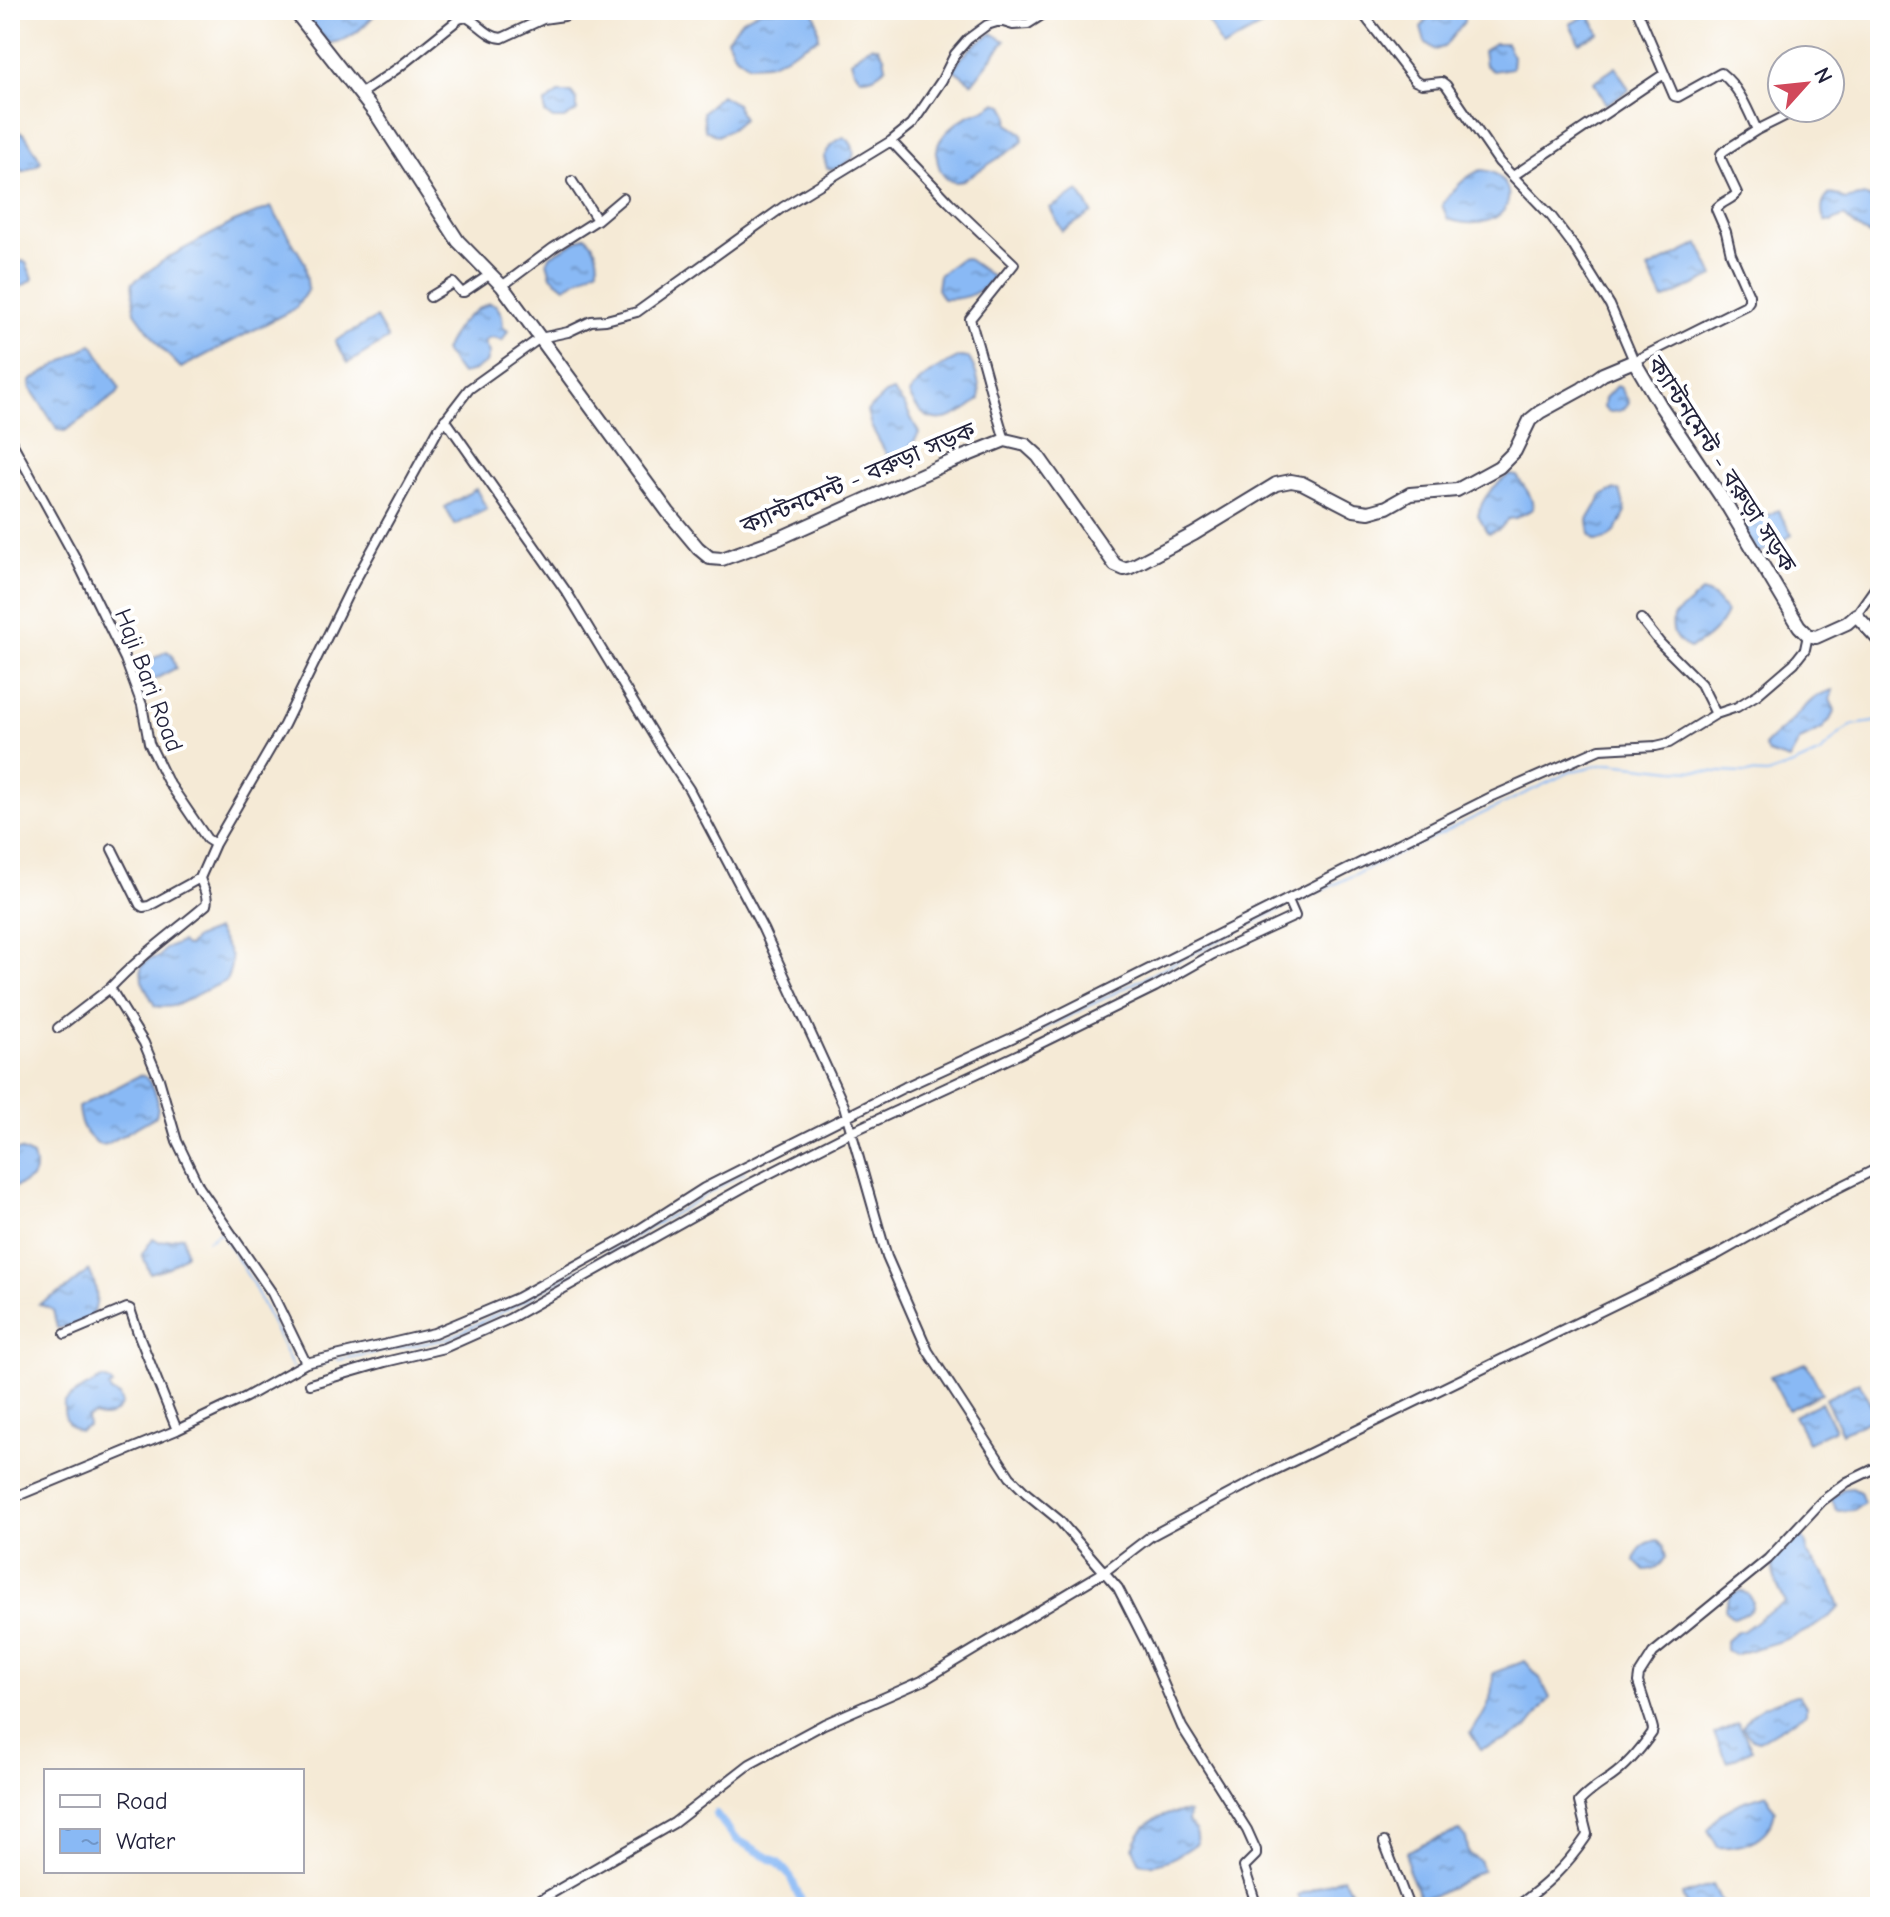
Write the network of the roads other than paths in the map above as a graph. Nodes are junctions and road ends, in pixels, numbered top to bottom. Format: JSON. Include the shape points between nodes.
{"nodes":[{"id":1,"x":294,"y":10,"type":"edge"},
{"id":2,"x":578,"y":10,"type":"edge"},
{"id":3,"x":1050,"y":10,"type":"edge"},
{"id":4,"x":1360,"y":10,"type":"edge"},
{"id":5,"x":1637,"y":10,"type":"edge"},
{"id":6,"x":1664,"y":74,"type":"junction"},
{"id":7,"x":360,"y":94,"type":"junction"},
{"id":8,"x":1769,"y":124,"type":"edge"},
{"id":9,"x":1757,"y":130,"type":"junction"},
{"id":10,"x":891,"y":141,"type":"junction"},
{"id":11,"x":1513,"y":176,"type":"junction"},
{"id":12,"x":572,"y":181,"type":"dead end"},
{"id":13,"x":623,"y":198,"type":"dead end"},
{"id":14,"x":597,"y":220,"type":"junction"},
{"id":15,"x":489,"y":275,"type":"junction"},
{"id":16,"x":502,"y":286,"type":"junction"},
{"id":17,"x":430,"y":297,"type":"dead end"},
{"id":18,"x":540,"y":338,"type":"junction"},
{"id":19,"x":1634,"y":361,"type":"junction"},
{"id":20,"x":445,"y":419,"type":"junction"},
{"id":21,"x":10,"y":439,"type":"edge"},
{"id":22,"x":1005,"y":440,"type":"junction"},
{"id":23,"x":1880,"y":581,"type":"edge"},
{"id":24,"x":1856,"y":615,"type":"junction"},
{"id":25,"x":1641,"y":619,"type":"dead end"},
{"id":26,"x":1808,"y":635,"type":"junction"},
{"id":27,"x":1880,"y":641,"type":"edge"},
{"id":28,"x":1716,"y":714,"type":"junction"},
{"id":29,"x":215,"y":844,"type":"junction"},
{"id":30,"x":112,"y":849,"type":"dead end"},
{"id":31,"x":200,"y":878,"type":"junction"},
{"id":32,"x":1290,"y":906,"type":"junction"},
{"id":33,"x":110,"y":988,"type":"junction"},
{"id":34,"x":58,"y":1028,"type":"dead end"},
{"id":35,"x":849,"y":1124,"type":"junction"},
{"id":36,"x":1880,"y":1167,"type":"edge"},
{"id":37,"x":65,"y":1334,"type":"dead end"},
{"id":38,"x":304,"y":1364,"type":"junction"},
{"id":39,"x":310,"y":1384,"type":"dead end"},
{"id":40,"x":177,"y":1430,"type":"junction"},
{"id":41,"x":1880,"y":1466,"type":"edge"},
{"id":42,"x":10,"y":1499,"type":"edge"},
{"id":43,"x":1104,"y":1572,"type":"junction"},
{"id":44,"x":1384,"y":1842,"type":"dead end"},
{"id":45,"x":528,"y":1907,"type":"edge"},
{"id":46,"x":1257,"y":1907,"type":"edge"},
{"id":47,"x":1409,"y":1907,"type":"edge"},
{"id":48,"x":1516,"y":1907,"type":"edge"}],
"edges":[{"from":1,"to":7,"type":"main road","name":"ক্যান্টনমেন্ট - বরুড়া সড়ক"},
{"from":2,"to":7,"type":"street","via":[[502,38],[472,19],[459,19]]},
{"from":3,"to":10,"type":"street","via":[[1028,24],[987,25],[968,39],[912,124]]},
{"from":4,"to":11,"type":"street","via":[[1415,81],[1446,85]]},
{"from":5,"to":6,"type":"street"},
{"from":6,"to":9,"type":"street","via":[[1678,97],[1724,75]]},
{"from":6,"to":11,"type":"street"},
{"from":7,"to":15,"type":"main road","name":"ক্যান্টনমেন্ট - বরুড়া সড়ক","via":[[458,241]]},
{"from":8,"to":9,"type":"street"},
{"from":9,"to":19,"type":"street","via":[[1721,154],[1737,193],[1716,209],[1749,301]]},
{"from":10,"to":18,"type":"street","via":[[783,207],[637,312]]},
{"from":10,"to":22,"type":"street","via":[[1014,264],[970,319]]},
{"from":11,"to":19,"type":"street","via":[[1572,244],[1610,305]]},
{"from":12,"to":14,"type":"street"},
{"from":13,"to":14,"type":"street"},
{"from":14,"to":16,"type":"street"},
{"from":15,"to":16,"type":"main road","name":"ক্যান্টনমেন্ট - বরুড়া সড়ক"},
{"from":15,"to":17,"type":"street","via":[[462,293],[453,283]]},
{"from":16,"to":18,"type":"main road","name":"ক্যান্টনমেন্ট - বরুড়া সড়ক"},
{"from":18,"to":20,"type":"street","via":[[469,389]]},
{"from":18,"to":22,"type":"main road","name":"ক্যান্টনমেন্ট - বরুড়া সড়ক","via":[[668,512],[710,558],[722,559],[780,538]]},
{"from":19,"to":22,"type":"main road","name":"ক্যান্টনমেন্ট - বরুড়া সড়ক","via":[[1540,412],[1499,467],[1457,490],[1410,494],[1369,512],[1354,510],[1302,483],[1276,484],[1124,569],[1115,565],[1038,456],[1026,445]]},
{"from":19,"to":26,"type":"main road","name":"ক্যান্টনমেন্ট - বরুড়া সড়ক"},
{"from":20,"to":29,"type":"street","via":[[350,590],[284,725]]},
{"from":20,"to":35,"type":"street","via":[[568,594],[689,789],[763,929]]},
{"from":21,"to":29,"type":"street","name":"Haji Bari Road","via":[[125,659],[149,743],[167,780]]},
{"from":23,"to":24,"type":"street"},
{"from":24,"to":26,"type":"main road","via":[[1824,635]]},
{"from":24,"to":27,"type":"main road"},
{"from":25,"to":28,"type":"street","via":[[1701,684]]},
{"from":26,"to":28,"type":"street","via":[[1794,663],[1758,694]]},
{"from":28,"to":32,"type":"street","via":[[1669,743],[1600,749],[1493,796]]},
{"from":29,"to":31,"type":"street"},
{"from":30,"to":31,"type":"street","via":[[143,907]]},
{"from":31,"to":33,"type":"street","via":[[206,905]]},
{"from":32,"to":35,"type":"street","via":[[1014,1037]]},
{"from":32,"to":35,"type":"street","via":[[1295,916],[1155,987],[1032,1047]]},
{"from":33,"to":34,"type":"street"},
{"from":33,"to":38,"type":"street","via":[[144,1043],[177,1141],[199,1187],[266,1284]]},
{"from":35,"to":38,"type":"street","via":[[704,1188],[517,1298],[434,1333]]},
{"from":35,"to":39,"type":"street","via":[[509,1319],[444,1348]]},
{"from":35,"to":43,"type":"street","via":[[887,1257],[928,1351],[1010,1477],[1059,1520]]},
{"from":36,"to":43,"type":"street","via":[[1630,1299],[1263,1476],[1151,1536]]},
{"from":37,"to":40,"type":"street","via":[[130,1309]]},
{"from":38,"to":40,"type":"street"},
{"from":40,"to":42,"type":"street"},
{"from":41,"to":48,"type":"street","via":[[1822,1501],[1768,1559],[1653,1653],[1638,1682],[1652,1733],[1635,1756],[1579,1802],[1586,1837],[1557,1875]]},
{"from":43,"to":45,"type":"street","via":[[922,1681],[750,1764],[674,1823]]},
{"from":43,"to":46,"type":"street","via":[[1133,1616],[1182,1727],[1247,1830],[1256,1855],[1244,1867]]},
{"from":44,"to":47,"type":"street"}]}
